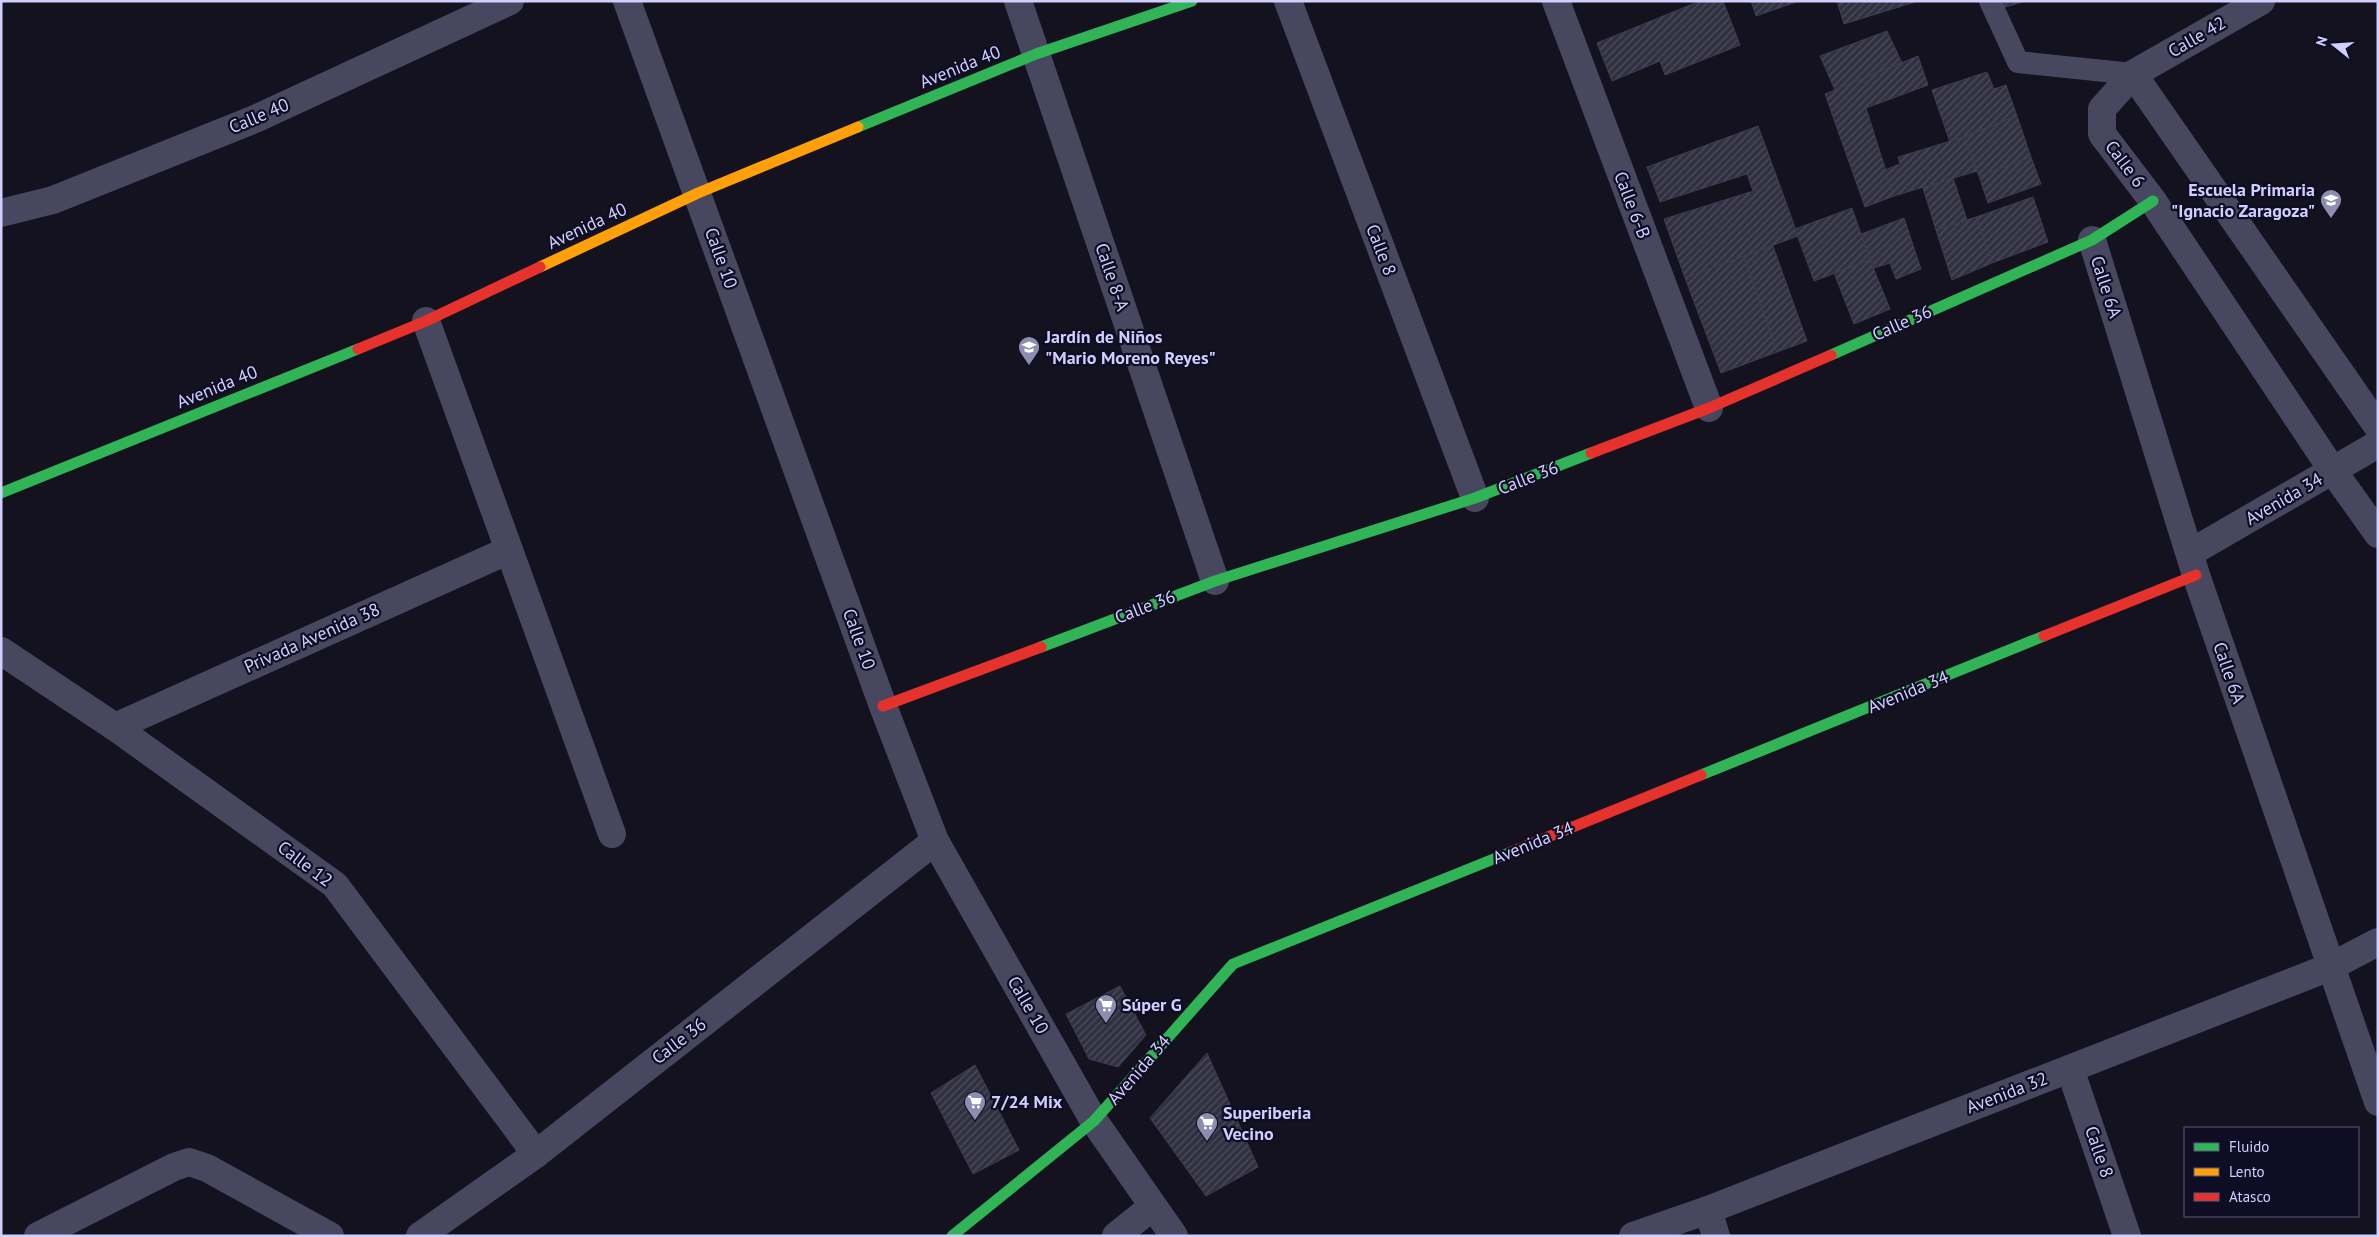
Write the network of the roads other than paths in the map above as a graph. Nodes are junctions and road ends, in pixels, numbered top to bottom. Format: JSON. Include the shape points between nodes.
{"nodes":[{"id":1,"x":510,"y":1,"type":"edge"},
{"id":2,"x":627,"y":1,"type":"edge"},
{"id":3,"x":1018,"y":1,"type":"edge"},
{"id":4,"x":1192,"y":1,"type":"edge"},
{"id":5,"x":1288,"y":1,"type":"edge"},
{"id":6,"x":1556,"y":1,"type":"edge"},
{"id":7,"x":1990,"y":1,"type":"edge"},
{"id":8,"x":2261,"y":1,"type":"edge"},
{"id":9,"x":1036,"y":54,"type":"junction"},
{"id":10,"x":2133,"y":74,"type":"junction"},
{"id":11,"x":698,"y":194,"type":"junction"},
{"id":12,"x":2153,"y":201,"type":"junction"},
{"id":13,"x":1,"y":213,"type":"edge"},
{"id":14,"x":2092,"y":240,"type":"junction"},
{"id":15,"x":426,"y":321,"type":"junction"},
{"id":16,"x":1709,"y":408,"type":"junction"},
{"id":17,"x":2378,"y":427,"type":"edge"},
{"id":18,"x":2378,"y":444,"type":"edge"},
{"id":19,"x":2332,"y":471,"type":"junction"},
{"id":20,"x":1,"y":493,"type":"edge"},
{"id":21,"x":1475,"y":498,"type":"junction"},
{"id":22,"x":2378,"y":534,"type":"edge"},
{"id":23,"x":509,"y":550,"type":"junction"},
{"id":24,"x":2193,"y":564,"type":"junction"},
{"id":25,"x":1215,"y":581,"type":"junction"},
{"id":26,"x":1,"y":651,"type":"edge"},
{"id":27,"x":883,"y":706,"type":"junction"},
{"id":28,"x":115,"y":727,"type":"junction"},
{"id":29,"x":612,"y":834,"type":"dead end"},
{"id":30,"x":935,"y":841,"type":"junction"},
{"id":31,"x":2378,"y":942,"type":"edge"},
{"id":32,"x":2330,"y":967,"type":"junction"},
{"id":33,"x":2070,"y":1069,"type":"junction"},
{"id":34,"x":2378,"y":1102,"type":"edge"},
{"id":35,"x":1094,"y":1121,"type":"junction"},
{"id":36,"x":536,"y":1154,"type":"junction"},
{"id":37,"x":1152,"y":1207,"type":"junction"},
{"id":38,"x":1708,"y":1210,"type":"junction"},
{"id":39,"x":38,"y":1236,"type":"edge"},
{"id":40,"x":330,"y":1236,"type":"edge"},
{"id":41,"x":420,"y":1236,"type":"edge"},
{"id":42,"x":952,"y":1236,"type":"edge"},
{"id":43,"x":1116,"y":1236,"type":"edge"},
{"id":44,"x":1174,"y":1236,"type":"edge"},
{"id":45,"x":1633,"y":1236,"type":"edge"},
{"id":46,"x":1716,"y":1236,"type":"edge"},
{"id":47,"x":2128,"y":1236,"type":"edge"}],
"edges":[{"from":1,"to":13,"type":"street","name":"Calle 40","via":[[254,119],[52,200]]},
{"from":2,"to":11,"type":"street","name":"Calle 10"},
{"from":3,"to":9,"type":"street","name":"Calle 8-A"},
{"from":4,"to":9,"type":"street","name":"Avenida 40"},
{"from":5,"to":21,"type":"street","name":"Calle 8"},
{"from":6,"to":16,"type":"street","name":"Calle 6-B"},
{"from":7,"to":10,"type":"lane","via":[[2018,62]]},
{"from":8,"to":10,"type":"street","name":"Calle 42"},
{"from":9,"to":11,"type":"street","name":"Avenida 40"},
{"from":9,"to":25,"type":"street","name":"Calle 8-A"},
{"from":10,"to":12,"type":"street","name":"Calle 6","via":[[2102,109],[2102,134]]},
{"from":10,"to":17,"type":"street"},
{"from":11,"to":15,"type":"street","name":"Avenida 40"},
{"from":11,"to":27,"type":"street","name":"Calle 10"},
{"from":12,"to":14,"type":"street","name":"Calle 36"},
{"from":12,"to":19,"type":"street","name":"Calle 6"},
{"from":14,"to":16,"type":"street","name":"Calle 36"},
{"from":14,"to":24,"type":"street","name":"Calle 6A"},
{"from":15,"to":20,"type":"street","name":"Avenida 40"},
{"from":15,"to":23,"type":"street"},
{"from":16,"to":21,"type":"street","name":"Calle 36"},
{"from":18,"to":19,"type":"street","name":"Avenida 34"},
{"from":19,"to":22,"type":"street","name":"Calle 6"},
{"from":19,"to":24,"type":"street","name":"Avenida 34"},
{"from":21,"to":25,"type":"street","name":"Calle 36"},
{"from":23,"to":28,"type":"street","name":"Privada Avenida 38"},
{"from":23,"to":29,"type":"street"},
{"from":24,"to":32,"type":"street","name":"Calle 6A"},
{"from":24,"to":35,"type":"street","name":"Avenida 34","via":[[1233,964]]},
{"from":25,"to":27,"type":"street","name":"Calle 36"},
{"from":26,"to":28,"type":"street","name":"Calle 12"},
{"from":27,"to":30,"type":"street","name":"Calle 10"},
{"from":28,"to":36,"type":"street","name":"Calle 12","via":[[335,885]]},
{"from":30,"to":35,"type":"street","name":"Calle 10"},
{"from":30,"to":36,"type":"street","name":"Calle 36"},
{"from":31,"to":32,"type":"street","name":"Avenida 32"},
{"from":32,"to":33,"type":"street","name":"Avenida 32"},
{"from":32,"to":34,"type":"street","name":"Calle 6A"},
{"from":33,"to":38,"type":"street","name":"Avenida 32"},
{"from":33,"to":47,"type":"street","name":"Calle 8"},
{"from":35,"to":37,"type":"street","name":"Calle 10"},
{"from":35,"to":42,"type":"street","name":"Avenida 34"},
{"from":36,"to":41,"type":"street","name":"Calle 36"},
{"from":37,"to":43,"type":"street"},
{"from":37,"to":44,"type":"street","name":"Calle 10"},
{"from":38,"to":45,"type":"street","name":"Avenida 32"},
{"from":38,"to":46,"type":"street"},
{"from":39,"to":40,"type":"street","via":[[189,1162],[207,1168]]}]}
